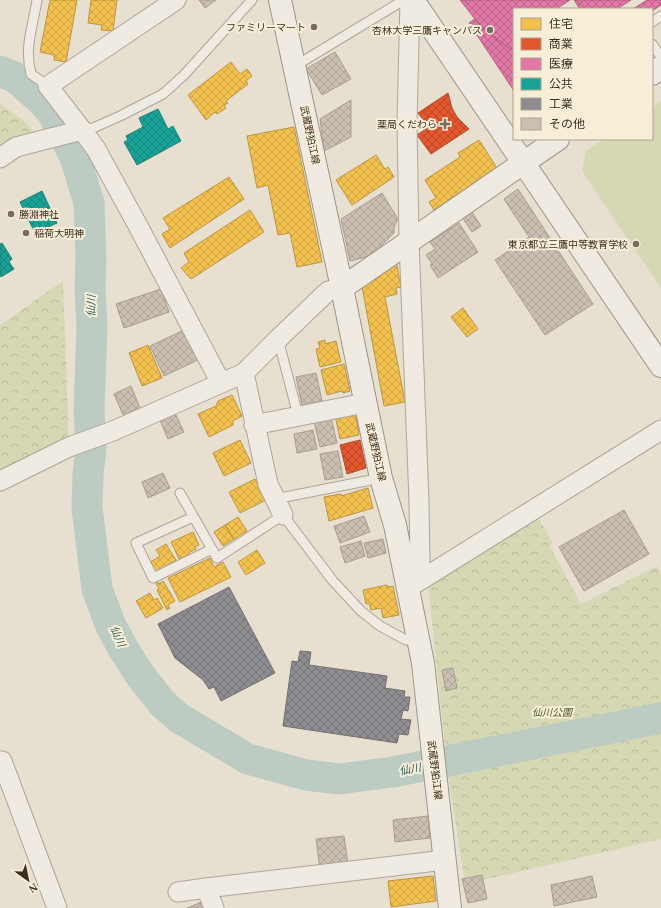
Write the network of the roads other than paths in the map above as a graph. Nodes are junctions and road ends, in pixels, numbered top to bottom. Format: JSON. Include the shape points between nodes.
{"nodes":[{"id":1,"x":28,"y":0,"type":"edge"},
{"id":2,"x":176,"y":0,"type":"edge"},
{"id":3,"x":252,"y":0,"type":"edge"},
{"id":4,"x":280,"y":0,"type":"edge"},
{"id":5,"x":404,"y":0,"type":"edge"},
{"id":6,"x":412,"y":0,"type":"edge"},
{"id":7,"x":37,"y":1,"type":"edge"},
{"id":8,"x":653,"y":45,"type":"edge"},
{"id":9,"x":661,"y":57,"type":"edge"},
{"id":10,"x":295,"y":66,"type":"junction"},
{"id":11,"x":661,"y":67,"type":"edge"},
{"id":12,"x":653,"y":73,"type":"edge"},
{"id":13,"x":48,"y":86,"type":"junction"},
{"id":14,"x":82,"y":130,"type":"junction"},
{"id":15,"x":557,"y":140,"type":"edge"},
{"id":16,"x":0,"y":158,"type":"edge"},
{"id":17,"x":524,"y":163,"type":"junction"},
{"id":18,"x":410,"y":241,"type":"junction"},
{"id":19,"x":342,"y":288,"type":"junction"},
{"id":20,"x":278,"y":338,"type":"junction"},
{"id":21,"x":661,"y":366,"type":"edge"},
{"id":22,"x":244,"y":374,"type":"junction"},
{"id":23,"x":221,"y":383,"type":"junction"},
{"id":24,"x":365,"y":403,"type":"junction"},
{"id":25,"x":298,"y":415,"type":"junction"},
{"id":26,"x":254,"y":425,"type":"junction"},
{"id":27,"x":661,"y":430,"type":"edge"},
{"id":28,"x":382,"y":478,"type":"junction"},
{"id":29,"x":0,"y":481,"type":"edge"},
{"id":30,"x":180,"y":493,"type":"dead end"},
{"id":31,"x":279,"y":507,"type":"junction"},
{"id":32,"x":193,"y":517,"type":"junction"},
{"id":33,"x":212,"y":549,"type":"junction"},
{"id":34,"x":408,"y":588,"type":"junction"},
{"id":35,"x":419,"y":640,"type":"junction"},
{"id":36,"x":0,"y":762,"type":"edge"},
{"id":37,"x":445,"y":860,"type":"junction"},
{"id":38,"x":206,"y":888,"type":"junction"},
{"id":39,"x":178,"y":892,"type":"dead end"},
{"id":40,"x":57,"y":908,"type":"edge"},
{"id":41,"x":214,"y":908,"type":"edge"},
{"id":42,"x":450,"y":908,"type":"edge"}],
"edges":[{"from":1,"to":7,"type":"lane"},
{"from":2,"to":13,"type":"street"},
{"from":3,"to":14,"type":"lane","via":[[163,94],[120,116]]},
{"from":4,"to":10,"type":"main road","name":"武蔵野狛江線"},
{"from":5,"to":10,"type":"lane"},
{"from":6,"to":17,"type":"main road"},
{"from":6,"to":18,"type":"street","via":[[407,122]]},
{"from":7,"to":13,"type":"lane","via":[[27,51],[28,62],[31,74]]},
{"from":8,"to":9,"type":"lane"},
{"from":10,"to":19,"type":"main road","name":"武蔵野狛江線"},
{"from":11,"to":12,"type":"main road"},
{"from":13,"to":14,"type":"street"},
{"from":14,"to":16,"type":"street","via":[[16,147]]},
{"from":14,"to":23,"type":"street","via":[[116,185]]},
{"from":15,"to":17,"type":"main road"},
{"from":17,"to":18,"type":"main road"},
{"from":17,"to":21,"type":"main road"},
{"from":18,"to":19,"type":"main road"},
{"from":18,"to":34,"type":"street","via":[[420,565]]},
{"from":19,"to":20,"type":"street","via":[[328,291]]},
{"from":19,"to":24,"type":"main road","name":"武蔵野狛江線"},
{"from":20,"to":22,"type":"street"},
{"from":20,"to":25,"type":"lane"},
{"from":22,"to":23,"type":"street"},
{"from":22,"to":26,"type":"street"},
{"from":23,"to":29,"type":"street","via":[[113,431],[69,447]]},
{"from":24,"to":25,"type":"street"},
{"from":24,"to":28,"type":"main road","name":"武蔵野狛江線"},
{"from":25,"to":26,"type":"street"},
{"from":26,"to":31,"type":"street","via":[[268,484]]},
{"from":27,"to":34,"type":"street"},
{"from":28,"to":31,"type":"lane"},
{"from":28,"to":34,"type":"main road","name":"武蔵野狛江線"},
{"from":30,"to":32,"type":"lane"},
{"from":31,"to":33,"type":"lane","via":[[217,558]]},
{"from":31,"to":35,"type":"lane","via":[[333,581],[360,611],[380,626],[406,640]]},
{"from":32,"to":33,"type":"lane"},
{"from":32,"to":33,"type":"lane","via":[[136,543],[153,578]]},
{"from":34,"to":35,"type":"main road","name":"武蔵野狛江線"},
{"from":35,"to":37,"type":"main road","name":"武蔵野狛江線"},
{"from":36,"to":40,"type":"street","via":[[2,761]]},
{"from":37,"to":38,"type":"street"},
{"from":37,"to":42,"type":"main road","name":"武蔵野狛江線"},
{"from":38,"to":39,"type":"street"},
{"from":38,"to":41,"type":"street"}]}
